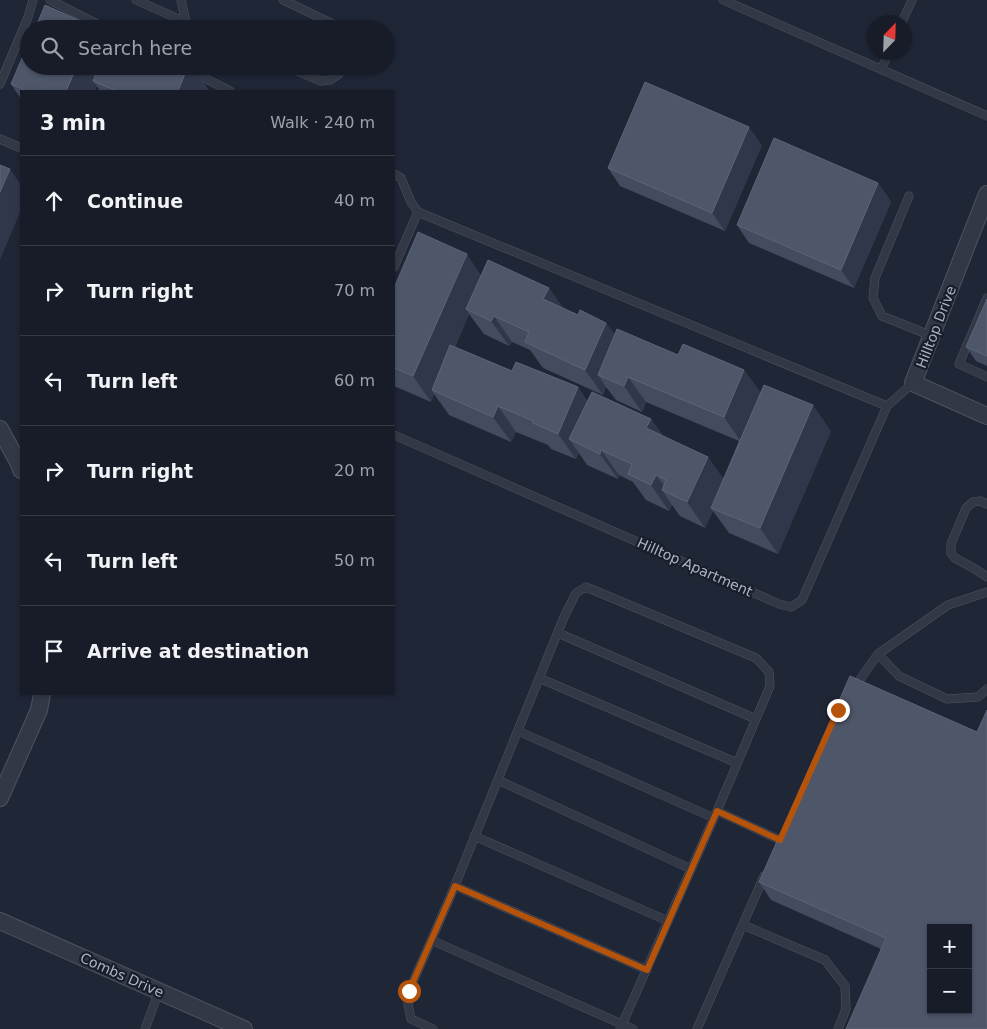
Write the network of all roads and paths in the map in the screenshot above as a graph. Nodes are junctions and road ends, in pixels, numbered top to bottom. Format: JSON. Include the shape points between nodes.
{"nodes":[{"id":1,"x":33,"y":0,"type":"edge"},
{"id":2,"x":50,"y":0,"type":"edge"},
{"id":3,"x":136,"y":0,"type":"edge"},
{"id":4,"x":181,"y":0,"type":"edge"},
{"id":5,"x":283,"y":0,"type":"edge"},
{"id":6,"x":722,"y":0,"type":"edge"},
{"id":7,"x":912,"y":0,"type":"edge"},
{"id":8,"x":905,"y":15,"type":"edge"},
{"id":9,"x":27,"y":20,"type":"edge"},
{"id":10,"x":89,"y":20,"type":"edge"},
{"id":11,"x":181,"y":20,"type":"edge"},
{"id":12,"x":186,"y":20,"type":"edge"},
{"id":13,"x":325,"y":20,"type":"edge"},
{"id":14,"x":20,"y":34,"type":"edge"},
{"id":15,"x":885,"y":60,"type":"edge"},
{"id":16,"x":881,"y":70,"type":"junction"},
{"id":17,"x":2,"y":73,"type":"edge"},
{"id":18,"x":199,"y":75,"type":"edge"},
{"id":19,"x":306,"y":75,"type":"edge"},
{"id":20,"x":337,"y":75,"type":"edge"},
{"id":21,"x":0,"y":84,"type":"edge"},
{"id":22,"x":228,"y":90,"type":"edge"},
{"id":23,"x":987,"y":116,"type":"edge"},
{"id":24,"x":0,"y":138,"type":"edge"},
{"id":25,"x":20,"y":148,"type":"edge"},
{"id":26,"x":395,"y":175,"type":"edge"},
{"id":27,"x":987,"y":194,"type":"edge"},
{"id":28,"x":909,"y":196,"type":"dead end"},
{"id":29,"x":418,"y":212,"type":"junction"},
{"id":30,"x":395,"y":265,"type":"edge"},
{"id":31,"x":987,"y":298,"type":"edge"},
{"id":32,"x":932,"y":336,"type":"junction"},
{"id":33,"x":987,"y":377,"type":"edge"},
{"id":34,"x":913,"y":384,"type":"junction"},
{"id":35,"x":887,"y":406,"type":"junction"},
{"id":36,"x":987,"y":416,"type":"edge"},
{"id":37,"x":0,"y":429,"type":"edge"},
{"id":38,"x":395,"y":436,"type":"edge"},
{"id":39,"x":20,"y":467,"type":"edge"},
{"id":40,"x":987,"y":504,"type":"edge"},
{"id":41,"x":987,"y":577,"type":"edge"},
{"id":42,"x":987,"y":592,"type":"edge"},
{"id":43,"x":558,"y":632,"type":"junction"},
{"id":44,"x":878,"y":654,"type":"junction"},
{"id":45,"x":539,"y":678,"type":"junction"},
{"id":46,"x":987,"y":689,"type":"edge"},
{"id":47,"x":849,"y":694,"type":"edge"},
{"id":48,"x":42,"y":695,"type":"edge"},
{"id":49,"x":756,"y":719,"type":"junction"},
{"id":50,"x":518,"y":731,"type":"junction"},
{"id":51,"x":737,"y":763,"type":"junction"},
{"id":52,"x":498,"y":780,"type":"junction"},
{"id":53,"x":0,"y":798,"type":"edge"},
{"id":54,"x":716,"y":814,"type":"junction"},
{"id":55,"x":784,"y":831,"type":"edge"},
{"id":56,"x":474,"y":836,"type":"junction"},
{"id":57,"x":780,"y":840,"type":"junction"},
{"id":58,"x":777,"y":848,"type":"edge"},
{"id":59,"x":691,"y":869,"type":"junction"},
{"id":60,"x":766,"y":873,"type":"edge"},
{"id":61,"x":455,"y":886,"type":"junction"},
{"id":62,"x":0,"y":921,"type":"edge"},
{"id":63,"x":668,"y":921,"type":"junction"},
{"id":64,"x":743,"y":925,"type":"junction"},
{"id":65,"x":431,"y":940,"type":"junction"},
{"id":66,"x":647,"y":970,"type":"junction"},
{"id":67,"x":159,"y":991,"type":"junction"},
{"id":68,"x":621,"y":1027,"type":"edge"},
{"id":69,"x":145,"y":1029,"type":"edge"},
{"id":70,"x":244,"y":1029,"type":"edge"},
{"id":71,"x":433,"y":1029,"type":"edge"},
{"id":72,"x":633,"y":1029,"type":"edge"},
{"id":73,"x":698,"y":1029,"type":"edge"},
{"id":74,"x":838,"y":1029,"type":"edge"}],
"edges":[{"from":1,"to":9,"type":"lane"},
{"from":2,"to":10,"type":"lane"},
{"from":3,"to":11,"type":"lane"},
{"from":4,"to":12,"type":"lane"},
{"from":5,"to":13,"type":"lane"},
{"from":6,"to":16,"type":"lane"},
{"from":7,"to":8,"type":"lane"},
{"from":14,"to":17,"type":"lane"},
{"from":15,"to":16,"type":"lane"},
{"from":16,"to":23,"type":"lane"},
{"from":17,"to":21,"type":"lane"},
{"from":18,"to":22,"type":"lane"},
{"from":19,"to":20,"type":"lane","via":[[320,81]]},
{"from":24,"to":25,"type":"lane"},
{"from":26,"to":29,"type":"lane","via":[[401,178]]},
{"from":27,"to":32,"type":"street","name":"Hilltop Drive"},
{"from":28,"to":32,"type":"lane","via":[[875,278],[873,298],[882,316]]},
{"from":29,"to":30,"type":"lane"},
{"from":29,"to":35,"type":"lane"},
{"from":31,"to":33,"type":"lane","via":[[959,364]]},
{"from":32,"to":34,"type":"street","name":"Hilltop Drive"},
{"from":34,"to":35,"type":"lane","name":"Hilltop Apartment"},
{"from":34,"to":36,"type":"street","name":"Hilltop Drive"},
{"from":35,"to":38,"type":"lane","name":"Hilltop Apartment","via":[[802,600],[791,607]]},
{"from":37,"to":39,"type":"street"},
{"from":40,"to":41,"type":"lane","via":[[973,502],[966,508],[951,544],[951,553]]},
{"from":42,"to":44,"type":"lane","via":[[948,605]]},
{"from":43,"to":45,"type":"lane"},
{"from":43,"to":49,"type":"lane"},
{"from":43,"to":49,"type":"lane","via":[[576,592],[586,587],[756,658],[769,672],[770,686]]},
{"from":44,"to":46,"type":"lane","via":[[898,676],[947,699],[978,697]]},
{"from":44,"to":47,"type":"lane"},
{"from":45,"to":50,"type":"lane"},
{"from":45,"to":51,"type":"lane"},
{"from":48,"to":53,"type":"street","via":[[39,710]]},
{"from":49,"to":51,"type":"lane"},
{"from":50,"to":52,"type":"lane"},
{"from":50,"to":54,"type":"lane"},
{"from":51,"to":54,"type":"lane"},
{"from":52,"to":56,"type":"lane"},
{"from":52,"to":59,"type":"lane"},
{"from":54,"to":57,"type":"lane"},
{"from":54,"to":59,"type":"lane"},
{"from":55,"to":57,"type":"lane"},
{"from":56,"to":61,"type":"lane"},
{"from":56,"to":63,"type":"lane"},
{"from":57,"to":58,"type":"lane"},
{"from":59,"to":63,"type":"lane"},
{"from":60,"to":64,"type":"lane"},
{"from":61,"to":65,"type":"lane"},
{"from":61,"to":66,"type":"lane"},
{"from":62,"to":67,"type":"street","name":"Combs Drive"},
{"from":63,"to":66,"type":"lane"},
{"from":64,"to":73,"type":"lane"},
{"from":64,"to":74,"type":"lane","via":[[825,960],[845,986],[846,1009]]},
{"from":65,"to":68,"type":"lane"},
{"from":65,"to":71,"type":"lane","via":[[409,991],[408,1004],[411,1019]]},
{"from":66,"to":68,"type":"lane"},
{"from":67,"to":69,"type":"lane"},
{"from":67,"to":70,"type":"street","name":"Combs Drive"},
{"from":68,"to":72,"type":"lane"}]}
